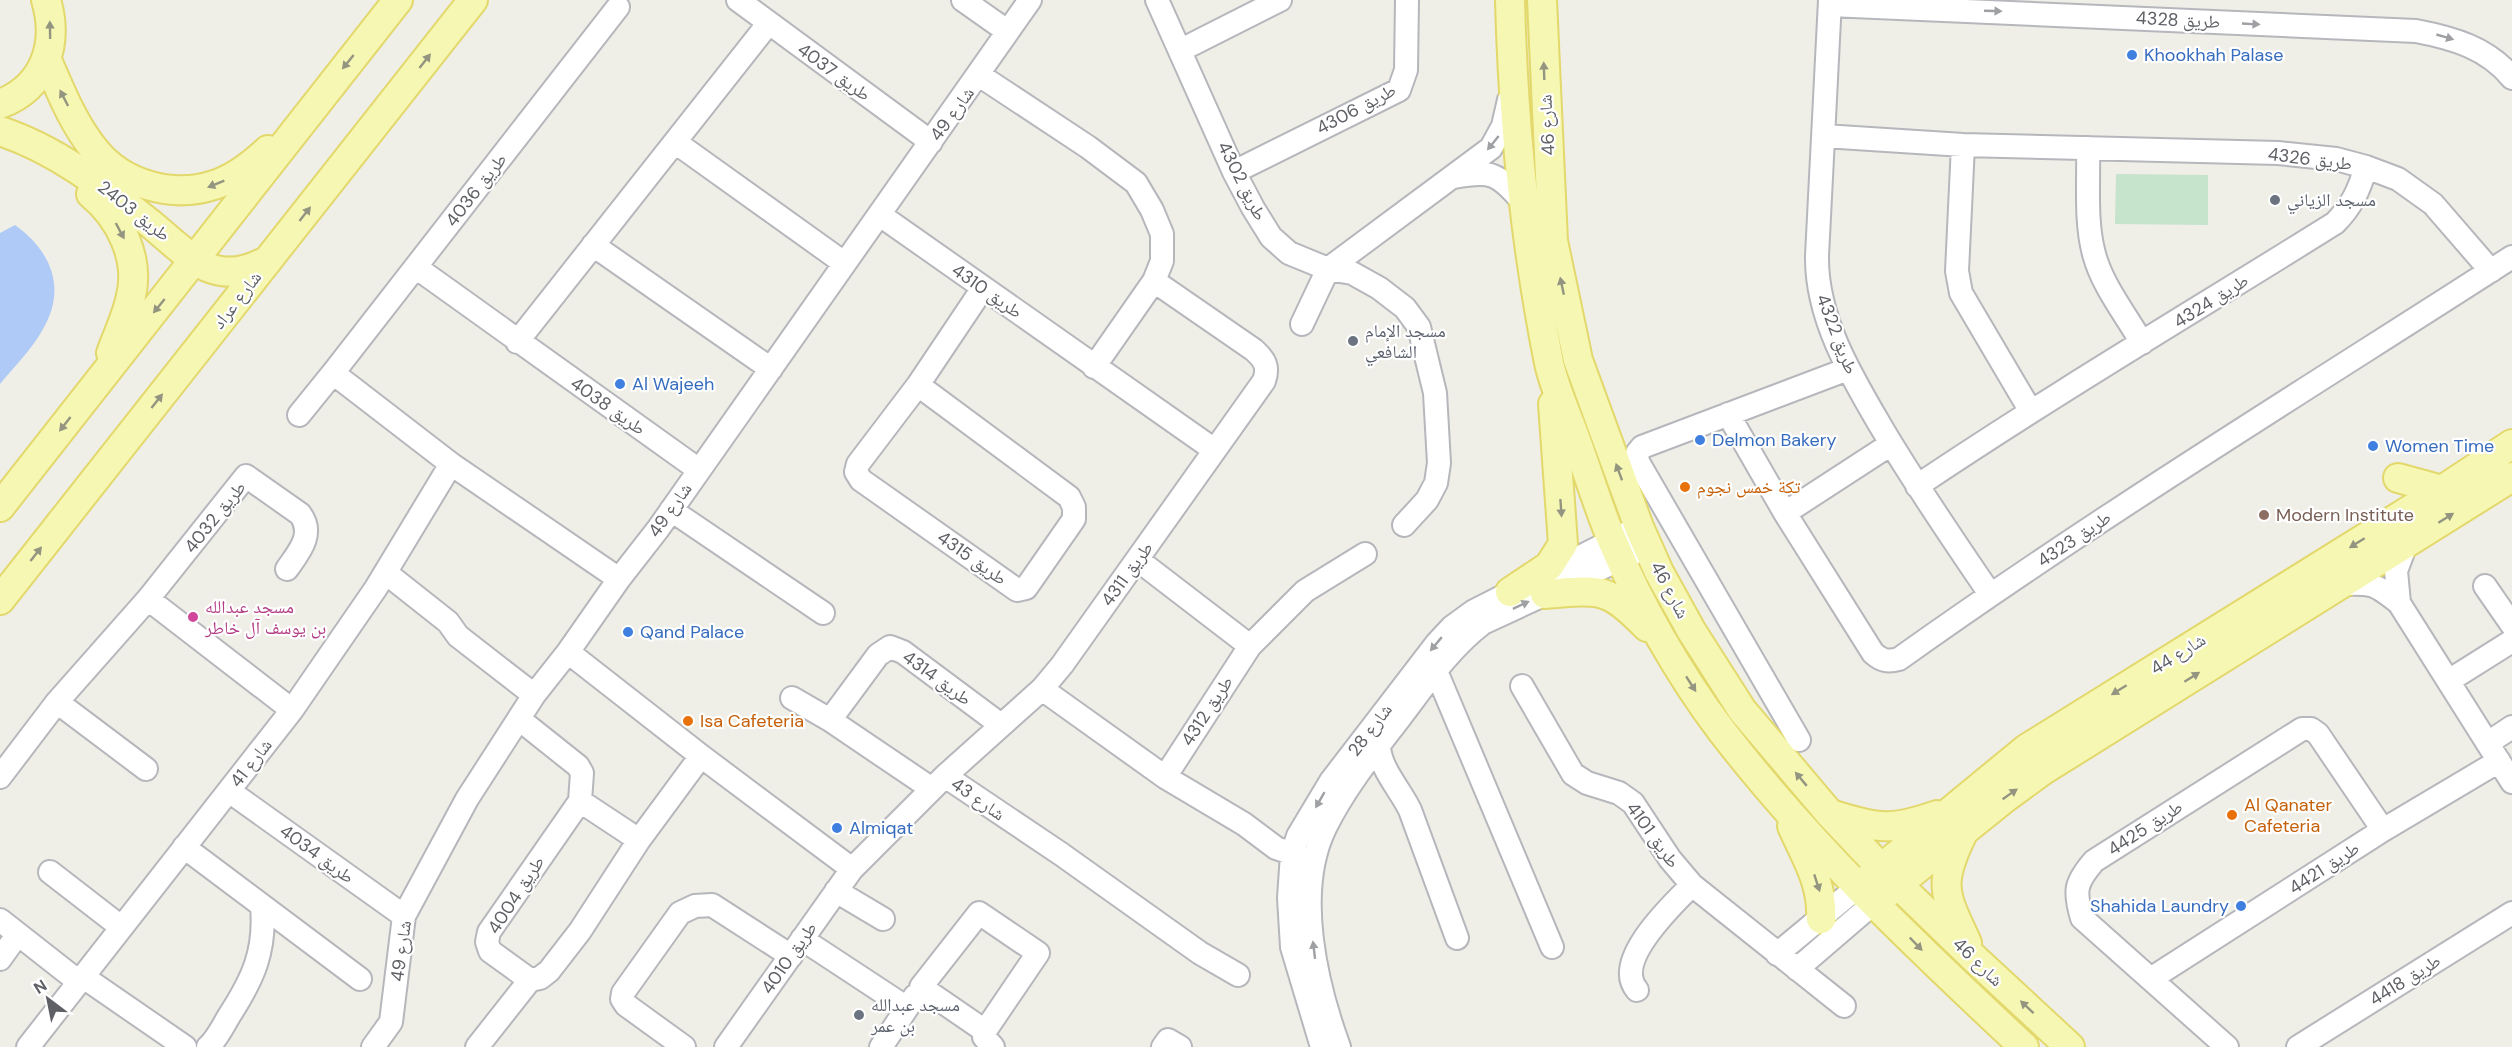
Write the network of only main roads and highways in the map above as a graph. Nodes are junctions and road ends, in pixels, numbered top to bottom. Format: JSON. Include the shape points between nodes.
{"nodes":[{"id":1,"x":398,"y":0,"type":"edge"},
{"id":2,"x":473,"y":0,"type":"edge"},
{"id":3,"x":1510,"y":0,"type":"edge"},
{"id":4,"x":1542,"y":0,"type":"edge"},
{"id":5,"x":46,"y":1,"type":"edge"},
{"id":6,"x":47,"y":60,"type":"junction"},
{"id":7,"x":0,"y":104,"type":"edge"},
{"id":8,"x":311,"y":110,"type":"junction"},
{"id":9,"x":0,"y":131,"type":"edge"},
{"id":10,"x":56,"y":155,"type":"junction"},
{"id":11,"x":196,"y":260,"type":"junction"},
{"id":12,"x":268,"y":260,"type":"junction"},
{"id":13,"x":1550,"y":366,"type":"junction"},
{"id":14,"x":101,"y":378,"type":"junction"},
{"id":15,"x":2512,"y":444,"type":"edge"},
{"id":16,"x":2512,"y":477,"type":"edge"},
{"id":17,"x":2398,"y":478,"type":"dead end"},
{"id":18,"x":2442,"y":490,"type":"junction"},
{"id":19,"x":0,"y":507,"type":"edge"},
{"id":20,"x":1510,"y":592,"type":"road end"},
{"id":21,"x":1545,"y":594,"type":"road end"},
{"id":22,"x":0,"y":600,"type":"edge"},
{"id":23,"x":1666,"y":646,"type":"junction"},
{"id":24,"x":1785,"y":810,"type":"junction"},
{"id":25,"x":1830,"y":814,"type":"junction"},
{"id":26,"x":1957,"y":820,"type":"junction"},
{"id":27,"x":1889,"y":876,"type":"junction"},
{"id":28,"x":1867,"y":894,"type":"junction"},
{"id":29,"x":1821,"y":919,"type":"road end"},
{"id":30,"x":1975,"y":959,"type":"junction"},
{"id":31,"x":2024,"y":1047,"type":"edge"},
{"id":32,"x":2070,"y":1047,"type":"edge"}],
"edges":[{"from":1,"to":8,"type":"main road","one_way":true},
{"from":12,"to":2,"type":"main road","name":"شارع عراد","one_way":true},
{"from":3,"to":13,"type":"main road","name":"شارع 46","via":[[1513,95],[1523,201]]},
{"from":25,"to":4,"type":"main road","name":"شارع 46","one_way":true,"via":[[1742,710],[1691,630],[1643,537],[1578,360],[1553,241]]},
{"from":6,"to":5,"type":"main road","one_way":true,"via":[[52,32]]},
{"from":6,"to":7,"type":"main road","via":[[32,84]]},
{"from":8,"to":6,"type":"main road","one_way":true,"via":[[266,152],[216,185],[175,190],[152,187],[130,179],[94,150]]},
{"from":8,"to":11,"type":"main road"},
{"from":9,"to":10,"type":"main road","name":"طريق 2403"},
{"from":10,"to":11,"type":"main road","name":"طريق 2403","via":[[98,182]]},
{"from":10,"to":14,"type":"main road","one_way":true,"via":[[66,172],[100,201],[114,219],[127,243],[133,271],[129,303]]},
{"from":11,"to":12,"type":"main road","name":"طريق 2403","via":[[219,271],[232,272],[245,271]]},
{"from":11,"to":14,"type":"main road","one_way":true},
{"from":22,"to":12,"type":"main road","name":"شارع عراد","one_way":true},
{"from":13,"to":20,"type":"main road","one_way":true,"via":[[1563,544],[1550,566]]},
{"from":13,"to":23,"type":"main road","name":"شارع 46","via":[[1617,550]]},
{"from":14,"to":19,"type":"main road","one_way":true},
{"from":15,"to":18,"type":"main road","name":"شارع 44"},
{"from":26,"to":16,"type":"main road","name":"شارع 44","one_way":true,"via":[[2005,798]]},
{"from":17,"to":18,"type":"main road"},
{"from":18,"to":26,"type":"main road","name":"شارع 44","one_way":true,"via":[[2026,749]]},
{"from":21,"to":23,"type":"main road","via":[[1606,594],[1622,602]]},
{"from":23,"to":24,"type":"main road","name":"شارع 46","one_way":true,"via":[[1719,728]]},
{"from":24,"to":28,"type":"main road","name":"شارع 46"},
{"from":24,"to":29,"type":"main road","one_way":true,"via":[[1822,899]]},
{"from":25,"to":26,"type":"main road","via":[[1872,827]]},
{"from":25,"to":27,"type":"main road","name":"شارع 46"},
{"from":26,"to":27,"type":"main road","name":"شارع 44"},
{"from":26,"to":30,"type":"main road","via":[[1946,895]]},
{"from":27,"to":28,"type":"main road","name":"شارع 44"},
{"from":27,"to":30,"type":"main road","name":"شارع 46"},
{"from":28,"to":31,"type":"main road","name":"شارع 46","one_way":true},
{"from":32,"to":30,"type":"main road","name":"شارع 46","one_way":true}]}
